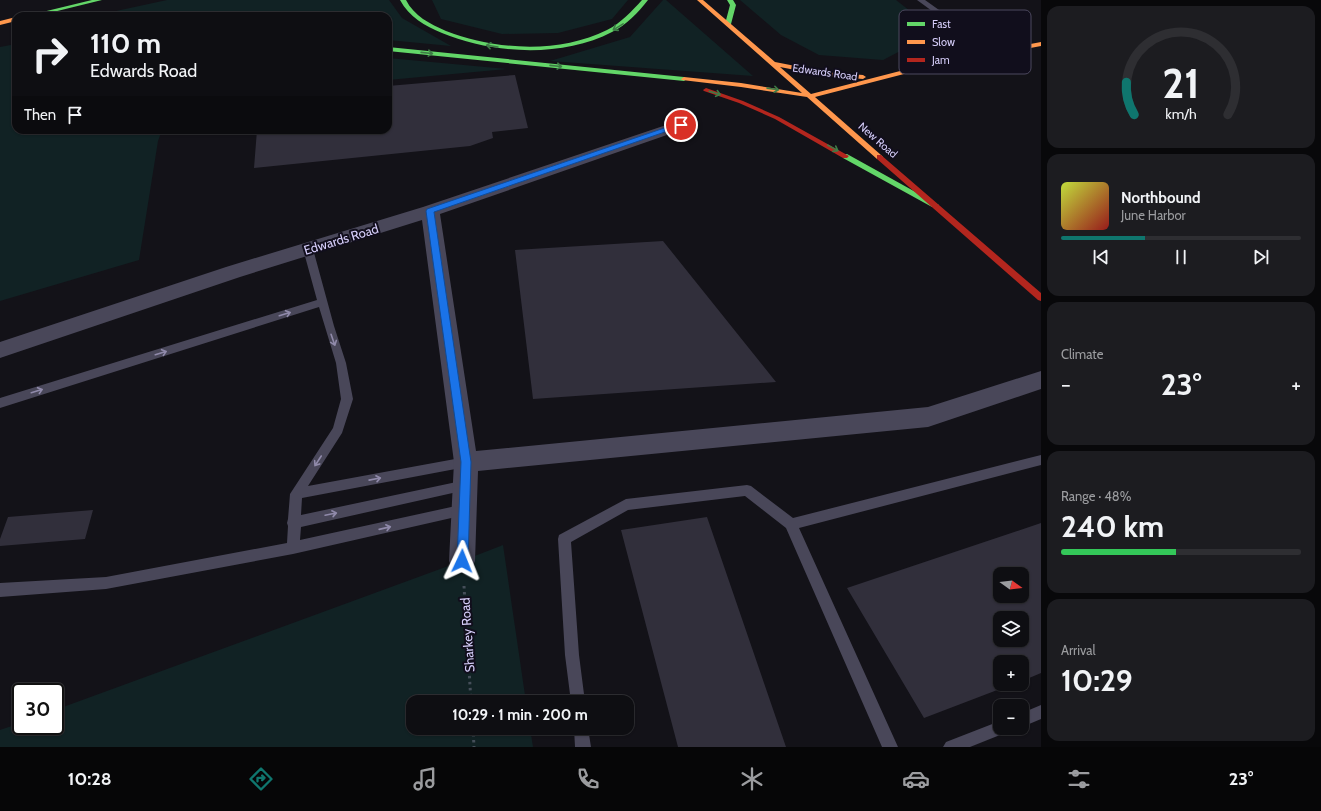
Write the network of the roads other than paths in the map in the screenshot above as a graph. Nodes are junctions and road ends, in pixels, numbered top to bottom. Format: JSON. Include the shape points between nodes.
{"nodes":[{"id":1,"x":99,"y":0,"type":"edge"},
{"id":2,"x":403,"y":0,"type":"edge"},
{"id":3,"x":645,"y":0,"type":"edge"},
{"id":4,"x":700,"y":0,"type":"edge"},
{"id":5,"x":730,"y":0,"type":"edge"},
{"id":6,"x":920,"y":0,"type":"edge"},
{"id":7,"x":934,"y":10,"type":"edge"},
{"id":8,"x":46,"y":12,"type":"edge"},
{"id":9,"x":12,"y":20,"type":"edge"},
{"id":10,"x":0,"y":23,"type":"edge"},
{"id":11,"x":728,"y":24,"type":"junction"},
{"id":12,"x":1041,"y":44,"type":"edge"},
{"id":13,"x":1031,"y":46,"type":"edge"},
{"id":14,"x":392,"y":49,"type":"edge"},
{"id":15,"x":774,"y":64,"type":"junction"},
{"id":16,"x":622,"y":73,"type":"junction"},
{"id":17,"x":899,"y":74,"type":"edge"},
{"id":18,"x":876,"y":80,"type":"junction"},
{"id":19,"x":811,"y":96,"type":"junction"},
{"id":20,"x":681,"y":125,"type":"dead end"},
{"id":21,"x":935,"y":205,"type":"junction"},
{"id":22,"x":430,"y":211,"type":"junction"},
{"id":23,"x":308,"y":249,"type":"junction"},
{"id":24,"x":1041,"y":298,"type":"edge"},
{"id":25,"x":322,"y":302,"type":"junction"},
{"id":26,"x":0,"y":350,"type":"edge"},
{"id":27,"x":1041,"y":380,"type":"edge"},
{"id":28,"x":0,"y":403,"type":"edge"},
{"id":29,"x":1041,"y":460,"type":"edge"},
{"id":30,"x":466,"y":462,"type":"junction"},
{"id":31,"x":466,"y":485,"type":"junction"},
{"id":32,"x":296,"y":494,"type":"junction"},
{"id":33,"x":465,"y":510,"type":"junction"},
{"id":34,"x":293,"y":522,"type":"junction"},
{"id":35,"x":791,"y":524,"type":"junction"},
{"id":36,"x":293,"y":548,"type":"junction"},
{"id":37,"x":462,"y":561,"type":"road end"},
{"id":38,"x":0,"y":590,"type":"edge"},
{"id":39,"x":577,"y":695,"type":"edge"},
{"id":40,"x":1041,"y":712,"type":"edge"},
{"id":41,"x":1029,"y":717,"type":"edge"},
{"id":42,"x":993,"y":731,"type":"edge"},
{"id":43,"x":582,"y":735,"type":"edge"},
{"id":44,"x":583,"y":747,"type":"edge"},
{"id":45,"x":890,"y":747,"type":"edge"},
{"id":46,"x":951,"y":747,"type":"edge"}],
"edges":[{"from":1,"to":8,"type":"main road"},
{"from":3,"to":2,"type":"main road","one_way":true,"via":[[630,20],[596,37],[551,47],[523,48],[494,46],[450,36],[421,22],[411,13]]},
{"from":4,"to":11,"type":"main road","name":"New Road"},
{"from":5,"to":11,"type":"main road","via":[[733,5]]},
{"from":6,"to":7,"type":"lane"},
{"from":9,"to":10,"type":"main road"},
{"from":11,"to":15,"type":"main road","name":"New Road"},
{"from":12,"to":13,"type":"main road","name":"Edwards Road"},
{"from":14,"to":16,"type":"main road","one_way":true},
{"from":15,"to":18,"type":"main road","name":"Edwards Road"},
{"from":15,"to":19,"type":"main road","name":"New Road"},
{"from":16,"to":19,"type":"main road","one_way":true,"via":[[741,85]]},
{"from":16,"to":21,"type":"main road","one_way":true,"via":[[694,87],[741,102],[814,138]]},
{"from":17,"to":18,"type":"main road","name":"Edwards Road"},
{"from":18,"to":19,"type":"main road","name":"Edwards Road"},
{"from":19,"to":21,"type":"main road","name":"New Road"},
{"from":20,"to":22,"type":"street","name":"Edwards Road"},
{"from":21,"to":24,"type":"main road","name":"New Road"},
{"from":22,"to":23,"type":"street","name":"Edwards Road"},
{"from":22,"to":30,"type":"street"},
{"from":23,"to":25,"type":"lane"},
{"from":23,"to":26,"type":"street","name":"Edwards Road"},
{"from":28,"to":25,"type":"lane","one_way":true},
{"from":25,"to":32,"type":"lane","one_way":true,"via":[[341,363],[347,399],[338,430]]},
{"from":27,"to":30,"type":"street","via":[[928,417]]},
{"from":29,"to":35,"type":"lane"},
{"from":30,"to":31,"type":"street"},
{"from":32,"to":30,"type":"lane","one_way":true},
{"from":31,"to":33,"type":"street"},
{"from":34,"to":31,"type":"lane","one_way":true},
{"from":32,"to":34,"type":"lane"},
{"from":36,"to":33,"type":"lane","one_way":true},
{"from":33,"to":37,"type":"street"},
{"from":34,"to":36,"type":"lane"},
{"from":35,"to":39,"type":"lane","via":[[747,490],[626,505],[564,539]]},
{"from":35,"to":45,"type":"lane"},
{"from":36,"to":38,"type":"lane","via":[[106,583]]},
{"from":40,"to":41,"type":"lane"},
{"from":42,"to":46,"type":"lane"},
{"from":43,"to":44,"type":"lane"}]}
